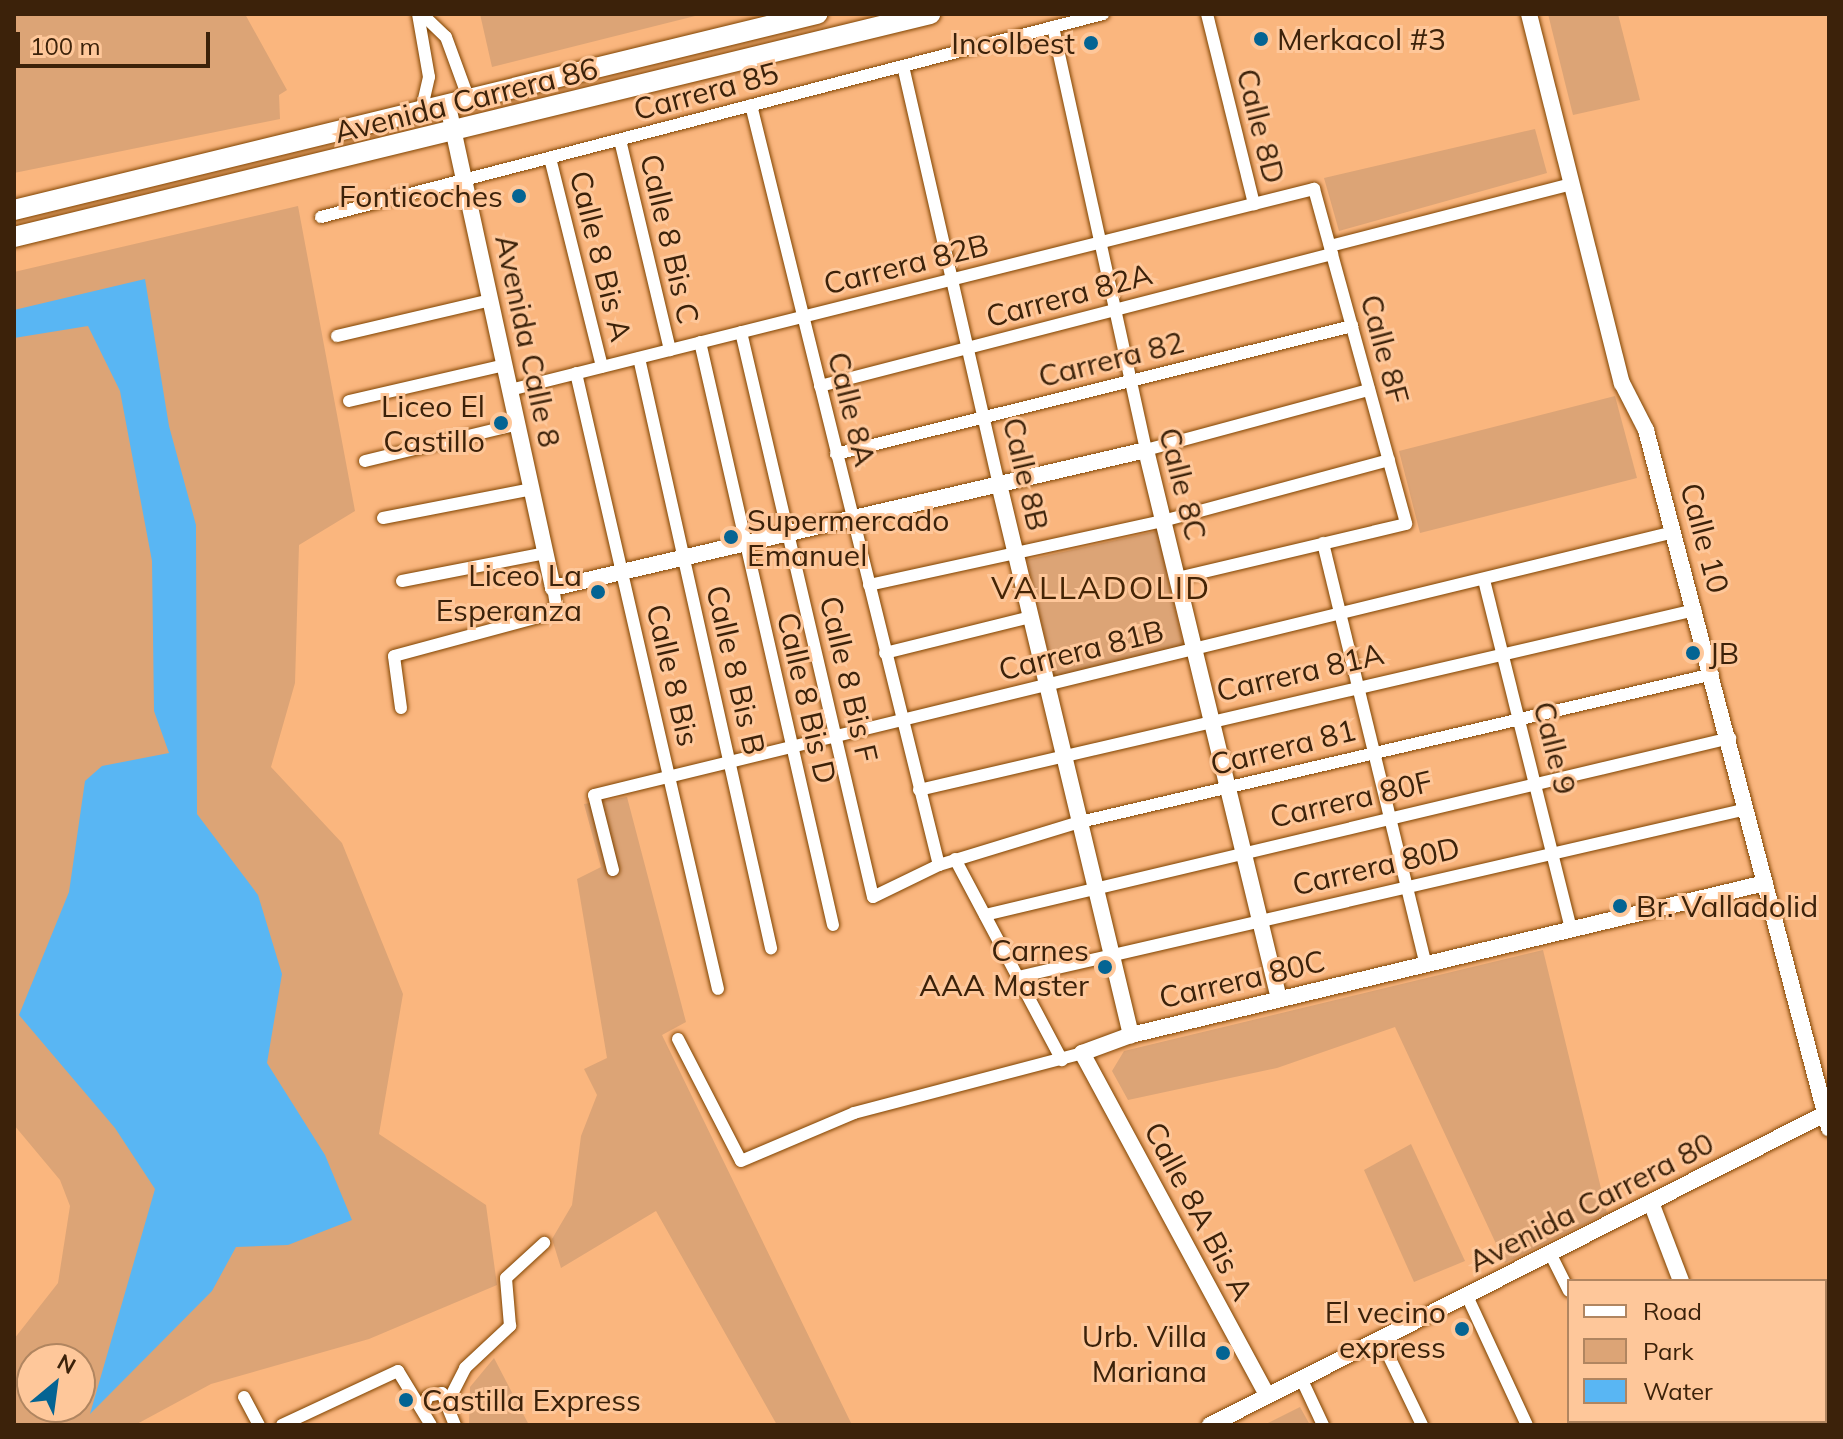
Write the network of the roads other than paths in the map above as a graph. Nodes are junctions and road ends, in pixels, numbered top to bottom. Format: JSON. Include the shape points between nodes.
{"nodes":[{"id":1,"x":420,"y":14,"type":"edge"},
{"id":2,"x":817,"y":14,"type":"edge"},
{"id":3,"x":930,"y":14,"type":"edge"},
{"id":4,"x":1103,"y":14,"type":"edge"},
{"id":5,"x":1207,"y":14,"type":"edge"},
{"id":6,"x":1529,"y":14,"type":"edge"},
{"id":7,"x":1053,"y":27,"type":"junction"},
{"id":8,"x":903,"y":66,"type":"junction"},
{"id":9,"x":469,"y":100,"type":"junction"},
{"id":10,"x":751,"y":105,"type":"junction"},
{"id":11,"x":448,"y":106,"type":"junction"},
{"id":12,"x":421,"y":112,"type":"junction"},
{"id":13,"x":455,"y":135,"type":"junction"},
{"id":14,"x":620,"y":140,"type":"junction"},
{"id":15,"x":550,"y":158,"type":"junction"},
{"id":16,"x":465,"y":180,"type":"junction"},
{"id":17,"x":1571,"y":184,"type":"junction"},
{"id":18,"x":1314,"y":189,"type":"joint"},
{"id":19,"x":1254,"y":204,"type":"junction"},
{"id":20,"x":14,"y":210,"type":"edge"},
{"id":21,"x":321,"y":217,"type":"dead end"},
{"id":22,"x":14,"y":237,"type":"edge"},
{"id":23,"x":1102,"y":242,"type":"junction"},
{"id":24,"x":1331,"y":250,"type":"junction"},
{"id":25,"x":950,"y":280,"type":"junction"},
{"id":26,"x":491,"y":300,"type":"junction"},
{"id":27,"x":1114,"y":310,"type":"junction"},
{"id":28,"x":803,"y":317,"type":"junction"},
{"id":29,"x":1352,"y":326,"type":"junction"},
{"id":30,"x":741,"y":332,"type":"junction"},
{"id":31,"x":337,"y":336,"type":"dead end"},
{"id":32,"x":700,"y":342,"type":"junction"},
{"id":33,"x":967,"y":348,"type":"junction"},
{"id":34,"x":670,"y":350,"type":"junction"},
{"id":35,"x":639,"y":358,"type":"junction"},
{"id":36,"x":505,"y":365,"type":"junction"},
{"id":37,"x":602,"y":367,"type":"junction"},
{"id":38,"x":576,"y":373,"type":"junction"},
{"id":39,"x":1129,"y":382,"type":"junction"},
{"id":40,"x":820,"y":386,"type":"junction"},
{"id":41,"x":510,"y":390,"type":"junction"},
{"id":42,"x":1369,"y":390,"type":"junction"},
{"id":43,"x":349,"y":401,"type":"dead end"},
{"id":44,"x":983,"y":418,"type":"junction"},
{"id":45,"x":518,"y":424,"type":"junction"},
{"id":46,"x":1146,"y":450,"type":"junction"},
{"id":47,"x":836,"y":454,"type":"junction"},
{"id":48,"x":1389,"y":460,"type":"junction"},
{"id":49,"x":365,"y":461,"type":"dead end"},
{"id":50,"x":999,"y":484,"type":"junction"},
{"id":51,"x":532,"y":489,"type":"junction"},
{"id":52,"x":383,"y":518,"type":"dead end"},
{"id":53,"x":852,"y":519,"type":"junction"},
{"id":54,"x":1163,"y":521,"type":"junction"},
{"id":55,"x":1674,"y":532,"type":"junction"},
{"id":56,"x":788,"y":533,"type":"junction"},
{"id":57,"x":746,"y":543,"type":"junction"},
{"id":58,"x":1323,"y":543,"type":"junction"},
{"id":59,"x":1015,"y":551,"type":"junction"},
{"id":60,"x":546,"y":553,"type":"junction"},
{"id":61,"x":683,"y":558,"type":"junction"},
{"id":62,"x":622,"y":572,"type":"junction"},
{"id":63,"x":1177,"y":578,"type":"junction"},
{"id":64,"x":1484,"y":580,"type":"junction"},
{"id":65,"x":402,"y":581,"type":"dead end"},
{"id":66,"x":869,"y":585,"type":"junction"},
{"id":67,"x":553,"y":588,"type":"junction"},
{"id":68,"x":1695,"y":610,"type":"junction"},
{"id":69,"x":1340,"y":613,"type":"junction"},
{"id":70,"x":1031,"y":617,"type":"junction"},
{"id":71,"x":1194,"y":649,"type":"junction"},
{"id":72,"x":1502,"y":652,"type":"junction"},
{"id":73,"x":885,"y":653,"type":"junction"},
{"id":74,"x":1713,"y":674,"type":"junction"},
{"id":75,"x":1047,"y":685,"type":"junction"},
{"id":76,"x":1358,"y":685,"type":"junction"},
{"id":77,"x":401,"y":708,"type":"dead end"},
{"id":78,"x":1519,"y":719,"type":"junction"},
{"id":79,"x":902,"y":720,"type":"junction"},
{"id":80,"x":1211,"y":720,"type":"junction"},
{"id":81,"x":836,"y":736,"type":"junction"},
{"id":82,"x":1730,"y":738,"type":"junction"},
{"id":83,"x":790,"y":747,"type":"junction"},
{"id":84,"x":1374,"y":752,"type":"junction"},
{"id":85,"x":1064,"y":755,"type":"junction"},
{"id":86,"x":732,"y":762,"type":"junction"},
{"id":87,"x":671,"y":776,"type":"junction"},
{"id":88,"x":1534,"y":782,"type":"junction"},
{"id":89,"x":1227,"y":787,"type":"junction"},
{"id":90,"x":919,"y":790,"type":"junction"},
{"id":91,"x":1747,"y":809,"type":"junction"},
{"id":92,"x":1390,"y":816,"type":"junction"},
{"id":93,"x":1080,"y":822,"type":"junction"},
{"id":94,"x":1243,"y":851,"type":"junction"},
{"id":95,"x":1551,"y":853,"type":"junction"},
{"id":96,"x":955,"y":859,"type":"junction"},
{"id":97,"x":939,"y":865,"type":"junction"},
{"id":98,"x":613,"y":870,"type":"dead end"},
{"id":99,"x":1765,"y":883,"type":"junction"},
{"id":100,"x":1407,"y":885,"type":"junction"},
{"id":101,"x":1096,"y":887,"type":"junction"},
{"id":102,"x":873,"y":897,"type":"joint"},
{"id":103,"x":985,"y":915,"type":"junction"},
{"id":104,"x":1260,"y":920,"type":"junction"},
{"id":105,"x":833,"y":925,"type":"dead end"},
{"id":106,"x":1571,"y":930,"type":"junction"},
{"id":107,"x":771,"y":948,"type":"dead end"},
{"id":108,"x":1112,"y":955,"type":"junction"},
{"id":109,"x":1426,"y":964,"type":"junction"},
{"id":110,"x":1018,"y":977,"type":"junction"},
{"id":111,"x":718,"y":989,"type":"dead end"},
{"id":112,"x":1279,"y":999,"type":"junction"},
{"id":113,"x":1131,"y":1035,"type":"junction"},
{"id":114,"x":678,"y":1039,"type":"dead end"},
{"id":115,"x":1082,"y":1053,"type":"junction"},
{"id":116,"x":1062,"y":1060,"type":"junction"},
{"id":117,"x":1828,"y":1118,"type":"edge"},
{"id":118,"x":1652,"y":1205,"type":"junction"},
{"id":119,"x":544,"y":1243,"type":"dead end"},
{"id":120,"x":1551,"y":1255,"type":"junction"},
{"id":121,"x":1680,"y":1279,"type":"edge"},
{"id":122,"x":1567,"y":1287,"type":"edge"},
{"id":123,"x":1467,"y":1296,"type":"junction"},
{"id":124,"x":1380,"y":1338,"type":"junction"},
{"id":125,"x":1301,"y":1378,"type":"junction"},
{"id":126,"x":1267,"y":1395,"type":"junction"},
{"id":127,"x":244,"y":1397,"type":"dead end"},
{"id":128,"x":450,"y":1398,"type":"junction"},
{"id":129,"x":423,"y":1409,"type":"junction"},
{"id":130,"x":1236,"y":1419,"type":"edge"},
{"id":131,"x":259,"y":1425,"type":"edge"},
{"id":132,"x":282,"y":1425,"type":"edge"},
{"id":133,"x":431,"y":1425,"type":"edge"},
{"id":134,"x":455,"y":1425,"type":"edge"},
{"id":135,"x":1210,"y":1425,"type":"edge"},
{"id":136,"x":1323,"y":1425,"type":"edge"},
{"id":137,"x":1422,"y":1425,"type":"edge"},
{"id":138,"x":1527,"y":1425,"type":"edge"}],
"edges":[{"from":1,"to":9,"type":"street","via":[[449,42]]},
{"from":1,"to":12,"type":"street","via":[[429,77]]},
{"from":2,"to":9,"type":"main road","name":"Avenida Carrera 86"},
{"from":3,"to":13,"type":"main road","name":"Avenida Carrera 86"},
{"from":4,"to":7,"type":"street","name":"Carrera 85"},
{"from":5,"to":19,"type":"street","name":"Calle 8D"},
{"from":6,"to":17,"type":"street","name":"Calle 10"},
{"from":7,"to":8,"type":"street","name":"Carrera 85"},
{"from":7,"to":23,"type":"street","name":"Calle 8C"},
{"from":8,"to":10,"type":"street","name":"Carrera 85"},
{"from":8,"to":25,"type":"street","name":"Calle 8B"},
{"from":9,"to":11,"type":"main road","name":"Avenida Carrera 86"},
{"from":10,"to":14,"type":"street","name":"Carrera 85"},
{"from":10,"to":28,"type":"street","name":"Calle 8A"},
{"from":11,"to":12,"type":"main road","name":"Avenida Carrera 86"},
{"from":11,"to":13,"type":"street","name":"Avenida Calle 8"},
{"from":12,"to":20,"type":"main road","name":"Avenida Carrera 86"},
{"from":13,"to":16,"type":"street","name":"Avenida Calle 8"},
{"from":13,"to":22,"type":"main road","name":"Avenida Carrera 86"},
{"from":14,"to":15,"type":"street","name":"Carrera 85"},
{"from":14,"to":34,"type":"street","name":"Calle 8 Bis C"},
{"from":15,"to":16,"type":"street","name":"Carrera 85"},
{"from":15,"to":37,"type":"street","name":"Calle 8 Bis A"},
{"from":16,"to":21,"type":"street","name":"Carrera 85"},
{"from":16,"to":26,"type":"street","name":"Avenida Calle 8"},
{"from":17,"to":24,"type":"street","name":"Carrera 82A"},
{"from":17,"to":55,"type":"street","name":"Calle 10","via":[[1622,383],[1646,430]]},
{"from":18,"to":19,"type":"street","name":"Carrera 82B"},
{"from":18,"to":24,"type":"street","name":"Calle 8F"},
{"from":19,"to":23,"type":"street","name":"Carrera 82B"},
{"from":23,"to":25,"type":"street","name":"Carrera 82B"},
{"from":23,"to":27,"type":"street","name":"Calle 8C"},
{"from":24,"to":27,"type":"street","name":"Carrera 82A"},
{"from":24,"to":29,"type":"street","name":"Calle 8F"},
{"from":25,"to":28,"type":"street","name":"Carrera 82B"},
{"from":25,"to":33,"type":"street","name":"Calle 8B"},
{"from":26,"to":31,"type":"street"},
{"from":26,"to":36,"type":"street","name":"Avenida Calle 8"},
{"from":27,"to":33,"type":"street","name":"Carrera 82A"},
{"from":27,"to":39,"type":"street","name":"Calle 8C"},
{"from":28,"to":30,"type":"street","name":"Carrera 82B"},
{"from":28,"to":40,"type":"street","name":"Calle 8A"},
{"from":29,"to":39,"type":"street","name":"Carrera 82"},
{"from":29,"to":42,"type":"street","name":"Calle 8F"},
{"from":30,"to":32,"type":"street","name":"Carrera 82B"},
{"from":30,"to":56,"type":"street","name":"Calle 8 Bis F"},
{"from":32,"to":34,"type":"street","name":"Carrera 82B"},
{"from":32,"to":57,"type":"street","name":"Calle 8 Bis D"},
{"from":33,"to":40,"type":"street","name":"Carrera 82A"},
{"from":33,"to":44,"type":"street","name":"Calle 8B"},
{"from":34,"to":35,"type":"street","name":"Carrera 82B"},
{"from":35,"to":37,"type":"street","name":"Carrera 82B"},
{"from":35,"to":61,"type":"street","name":"Calle 8 Bis B"},
{"from":36,"to":41,"type":"street","name":"Avenida Calle 8"},
{"from":36,"to":43,"type":"street"},
{"from":37,"to":38,"type":"street","name":"Carrera 82B"},
{"from":38,"to":41,"type":"street","name":"Carrera 82B"},
{"from":38,"to":62,"type":"street","name":"Calle 8 Bis"},
{"from":39,"to":44,"type":"street","name":"Carrera 82"},
{"from":39,"to":46,"type":"street","name":"Calle 8C"},
{"from":40,"to":47,"type":"street","name":"Calle 8A"},
{"from":41,"to":45,"type":"street","name":"Avenida Calle 8"},
{"from":42,"to":46,"type":"street"},
{"from":42,"to":48,"type":"street","name":"Calle 8F"},
{"from":44,"to":47,"type":"street","name":"Carrera 82"},
{"from":44,"to":50,"type":"street","name":"Calle 8B"},
{"from":45,"to":49,"type":"street"},
{"from":45,"to":51,"type":"street","name":"Avenida Calle 8"},
{"from":46,"to":50,"type":"street"},
{"from":46,"to":54,"type":"street","name":"Calle 8C"},
{"from":47,"to":53,"type":"street","name":"Calle 8A"},
{"from":48,"to":54,"type":"street"},
{"from":48,"to":58,"type":"street","name":"Calle 8F","via":[[1406,524]]},
{"from":50,"to":53,"type":"street"},
{"from":50,"to":59,"type":"street","name":"Calle 8B"},
{"from":51,"to":52,"type":"street"},
{"from":51,"to":60,"type":"street","name":"Avenida Calle 8"},
{"from":53,"to":56,"type":"street"},
{"from":53,"to":66,"type":"street","name":"Calle 8A"},
{"from":54,"to":59,"type":"street"},
{"from":54,"to":63,"type":"street","name":"Calle 8C"},
{"from":55,"to":64,"type":"street","name":"Carrera 81B"},
{"from":55,"to":68,"type":"street","name":"Calle 10"},
{"from":56,"to":57,"type":"street"},
{"from":56,"to":81,"type":"street","name":"Calle 8 Bis F"},
{"from":57,"to":61,"type":"street"},
{"from":57,"to":83,"type":"street","name":"Calle 8 Bis D"},
{"from":58,"to":63,"type":"street"},
{"from":58,"to":69,"type":"street"},
{"from":59,"to":66,"type":"street"},
{"from":59,"to":70,"type":"street","name":"Calle 8B"},
{"from":60,"to":65,"type":"street"},
{"from":60,"to":67,"type":"street","name":"Avenida Calle 8"},
{"from":61,"to":62,"type":"street"},
{"from":61,"to":86,"type":"street","name":"Calle 8 Bis B"},
{"from":62,"to":67,"type":"street"},
{"from":62,"to":87,"type":"street","name":"Calle 8 Bis"},
{"from":63,"to":71,"type":"street","name":"Calle 8C"},
{"from":64,"to":69,"type":"street","name":"Carrera 81B"},
{"from":64,"to":72,"type":"street","name":"Calle 9"},
{"from":66,"to":73,"type":"street","name":"Calle 8A"},
{"from":67,"to":77,"type":"street","via":[[557,612],[394,656]]},
{"from":68,"to":72,"type":"street","name":"Carrera 81A"},
{"from":68,"to":74,"type":"street","name":"Calle 10"},
{"from":69,"to":71,"type":"street","name":"Carrera 81B"},
{"from":69,"to":76,"type":"street"},
{"from":70,"to":73,"type":"street"},
{"from":70,"to":75,"type":"street","name":"Calle 8B"},
{"from":71,"to":75,"type":"street","name":"Carrera 81B"},
{"from":71,"to":80,"type":"street","name":"Calle 8C"},
{"from":72,"to":76,"type":"street","name":"Carrera 81A"},
{"from":72,"to":78,"type":"street","name":"Calle 9"},
{"from":73,"to":79,"type":"street","name":"Calle 8A"},
{"from":74,"to":78,"type":"street","name":"Carrera 81"},
{"from":74,"to":82,"type":"street","name":"Calle 10"},
{"from":75,"to":79,"type":"street","name":"Carrera 81B"},
{"from":75,"to":85,"type":"street","name":"Calle 8B"},
{"from":76,"to":80,"type":"street","name":"Carrera 81A"},
{"from":76,"to":84,"type":"street"},
{"from":78,"to":84,"type":"street","name":"Carrera 81"},
{"from":78,"to":88,"type":"street","name":"Calle 9"},
{"from":79,"to":81,"type":"street","name":"Carrera 81B"},
{"from":79,"to":90,"type":"street","name":"Calle 8A"},
{"from":80,"to":85,"type":"street","name":"Carrera 81A"},
{"from":80,"to":89,"type":"street","name":"Calle 8C"},
{"from":81,"to":83,"type":"street","name":"Carrera 81B"},
{"from":81,"to":102,"type":"street","name":"Calle 8 Bis F"},
{"from":82,"to":88,"type":"street","name":"Carrera 80F"},
{"from":82,"to":91,"type":"street","name":"Calle 10"},
{"from":83,"to":86,"type":"street","name":"Carrera 81B"},
{"from":83,"to":105,"type":"street","name":"Calle 8 Bis D"},
{"from":84,"to":89,"type":"street","name":"Carrera 81"},
{"from":84,"to":92,"type":"street"},
{"from":85,"to":90,"type":"street","name":"Carrera 81A"},
{"from":85,"to":93,"type":"street","name":"Calle 8B"},
{"from":86,"to":87,"type":"street","name":"Carrera 81B"},
{"from":86,"to":107,"type":"street","name":"Calle 8 Bis B"},
{"from":87,"to":98,"type":"street","name":"Carrera 81B","via":[[594,795]]},
{"from":87,"to":111,"type":"street","name":"Calle 8 Bis"},
{"from":88,"to":92,"type":"street","name":"Carrera 80F"},
{"from":88,"to":95,"type":"street","name":"Calle 9"},
{"from":89,"to":93,"type":"street","name":"Carrera 81"},
{"from":89,"to":94,"type":"street","name":"Calle 8C"},
{"from":90,"to":97,"type":"street","name":"Calle 8A"},
{"from":91,"to":95,"type":"street","name":"Carrera 80D"},
{"from":91,"to":99,"type":"street","name":"Calle 10"},
{"from":92,"to":94,"type":"street","name":"Carrera 80F"},
{"from":92,"to":100,"type":"street"},
{"from":93,"to":96,"type":"street","name":"Carrera 81"},
{"from":93,"to":101,"type":"street","name":"Calle 8B"},
{"from":94,"to":101,"type":"street","name":"Carrera 80F"},
{"from":94,"to":104,"type":"street","name":"Calle 8C"},
{"from":95,"to":100,"type":"street","name":"Carrera 80D"},
{"from":95,"to":106,"type":"street","name":"Calle 9"},
{"from":96,"to":97,"type":"street","name":"Carrera 81"},
{"from":96,"to":103,"type":"street"},
{"from":97,"to":102,"type":"street","name":"Carrera 81"},
{"from":99,"to":106,"type":"street","name":"Carrera 80C"},
{"from":99,"to":117,"type":"street","name":"Calle 10"},
{"from":100,"to":104,"type":"street","name":"Carrera 80D"},
{"from":100,"to":109,"type":"street"},
{"from":101,"to":103,"type":"street","name":"Carrera 80F"},
{"from":101,"to":108,"type":"street","name":"Calle 8B"},
{"from":103,"to":110,"type":"street"},
{"from":104,"to":108,"type":"street","name":"Carrera 80D"},
{"from":104,"to":112,"type":"street","name":"Calle 8C"},
{"from":106,"to":109,"type":"street","name":"Carrera 80C"},
{"from":108,"to":110,"type":"street","name":"Carrera 80D"},
{"from":108,"to":113,"type":"street","name":"Calle 8B"},
{"from":109,"to":112,"type":"street","name":"Carrera 80C"},
{"from":110,"to":116,"type":"street"},
{"from":112,"to":113,"type":"street","name":"Carrera 80C"},
{"from":113,"to":115,"type":"street","name":"Carrera 80C"},
{"from":114,"to":116,"type":"street","name":"Carrera 80C","via":[[741,1161],[854,1113]]},
{"from":115,"to":116,"type":"street","name":"Carrera 80C"},
{"from":115,"to":126,"type":"street","name":"Calle 8A Bis A"},
{"from":117,"to":118,"type":"street","name":"Avenida Carrera 80"},
{"from":118,"to":120,"type":"street","name":"Avenida Carrera 80"},
{"from":118,"to":121,"type":"street"},
{"from":119,"to":128,"type":"street","via":[[506,1278],[510,1326],[465,1368]]},
{"from":120,"to":122,"type":"street"},
{"from":120,"to":123,"type":"street","name":"Avenida Carrera 80"},
{"from":123,"to":124,"type":"street","name":"Avenida Carrera 80"},
{"from":123,"to":138,"type":"street"},
{"from":124,"to":125,"type":"street","name":"Avenida Carrera 80"},
{"from":124,"to":137,"type":"street"},
{"from":125,"to":126,"type":"street","name":"Avenida Carrera 80"},
{"from":125,"to":136,"type":"street"},
{"from":126,"to":130,"type":"street","name":"Avenida Carrera 80"},
{"from":127,"to":131,"type":"street"},
{"from":128,"to":129,"type":"street","via":[[436,1392]]},
{"from":128,"to":134,"type":"street"},
{"from":129,"to":132,"type":"street","via":[[398,1371]]},
{"from":129,"to":133,"type":"street"},
{"from":130,"to":135,"type":"street","name":"Avenida Carrera 80"}]}
